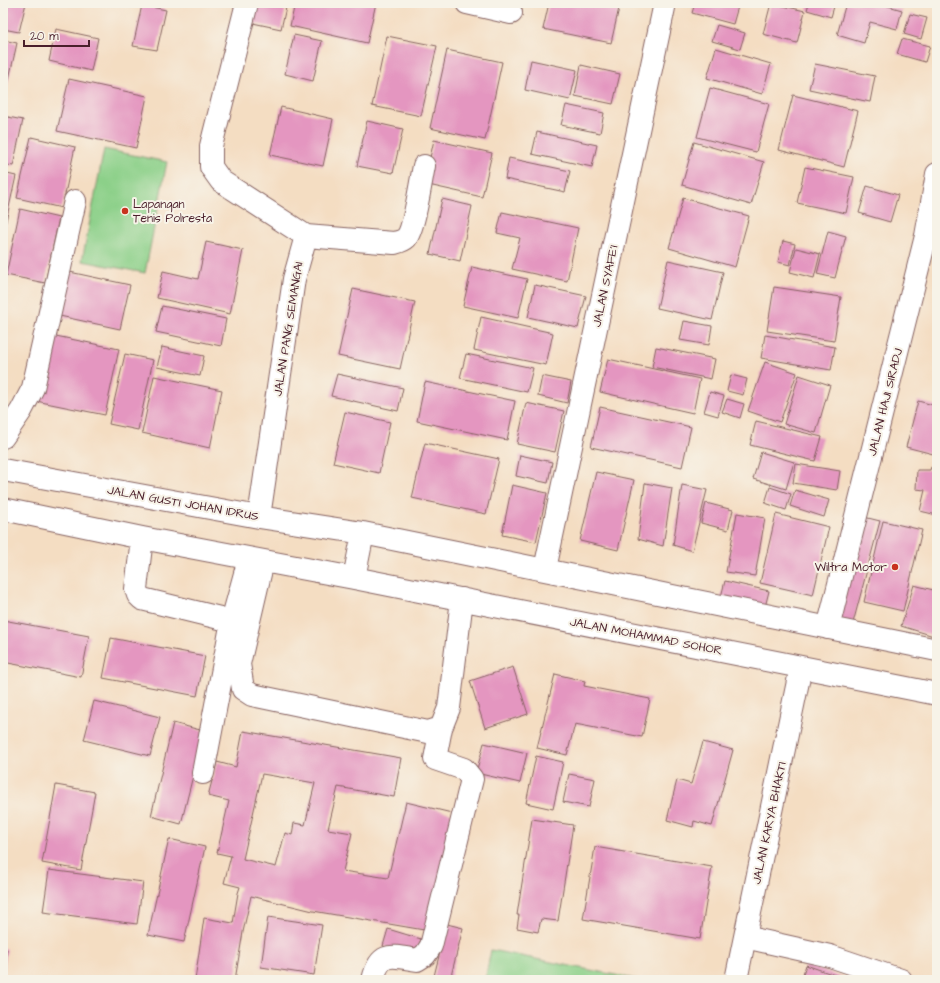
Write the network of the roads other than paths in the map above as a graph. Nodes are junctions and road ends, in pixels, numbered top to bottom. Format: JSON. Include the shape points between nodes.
{"nodes":[{"id":1,"x":247,"y":3,"type":"edge"},
{"id":2,"x":467,"y":3,"type":"edge"},
{"id":3,"x":665,"y":3,"type":"edge"},
{"id":4,"x":511,"y":13,"type":"dead end"},
{"id":5,"x":424,"y":166,"type":"dead end"},
{"id":6,"x":937,"y":174,"type":"edge"},
{"id":7,"x":75,"y":201,"type":"dead end"},
{"id":8,"x":306,"y":236,"type":"junction"},
{"id":9,"x":3,"y":437,"type":"edge"},
{"id":10,"x":3,"y":470,"type":"edge"},
{"id":11,"x":3,"y":509,"type":"edge"},
{"id":12,"x":259,"y":516,"type":"junction"},
{"id":13,"x":363,"y":533,"type":"junction"},
{"id":14,"x":142,"y":538,"type":"junction"},
{"id":15,"x":256,"y":560,"type":"junction"},
{"id":16,"x":545,"y":569,"type":"junction"},
{"id":17,"x":354,"y":578,"type":"junction"},
{"id":18,"x":462,"y":599,"type":"junction"},
{"id":19,"x":232,"y":621,"type":"junction"},
{"id":20,"x":828,"y":628,"type":"junction"},
{"id":21,"x":937,"y":650,"type":"edge"},
{"id":22,"x":801,"y":667,"type":"junction"},
{"id":23,"x":937,"y":694,"type":"edge"},
{"id":24,"x":441,"y":728,"type":"junction"},
{"id":25,"x":203,"y":773,"type":"dead end"},
{"id":26,"x":745,"y":937,"type":"junction"},
{"id":27,"x":373,"y":980,"type":"edge"},
{"id":28,"x":736,"y":980,"type":"edge"},
{"id":29,"x":901,"y":980,"type":"edge"}],
"edges":[{"from":1,"to":8,"type":"street","via":[[211,146],[211,167],[221,180]]},
{"from":2,"to":4,"type":"street"},
{"from":3,"to":16,"type":"street","name":"JALAN SYAFE'I"},
{"from":5,"to":8,"type":"street","via":[[411,228],[403,240],[394,243]]},
{"from":6,"to":20,"type":"street","name":"JALAN HAJI SIRADJ","via":[[926,236]]},
{"from":7,"to":9,"type":"street","via":[[33,388]]},
{"from":8,"to":12,"type":"street","name":"JALAN PANG SEMANGAI","via":[[294,279]]},
{"from":10,"to":12,"type":"street","name":"JALAN GUSTI JOHAN IDRUS"},
{"from":11,"to":14,"type":"street"},
{"from":12,"to":13,"type":"street","name":"JALAN GUSTI JOHAN IDRUS"},
{"from":13,"to":16,"type":"street"},
{"from":13,"to":17,"type":"street"},
{"from":14,"to":15,"type":"street"},
{"from":14,"to":19,"type":"street","via":[[136,588],[142,599]]},
{"from":15,"to":17,"type":"street"},
{"from":15,"to":19,"type":"street"},
{"from":15,"to":24,"type":"street","via":[[239,664],[243,689],[252,695],[428,732]]},
{"from":16,"to":20,"type":"street"},
{"from":17,"to":18,"type":"street","name":"JALAN MOHAMMAD SOHOR"},
{"from":18,"to":22,"type":"street","name":"JALAN MOHAMMAD SOHOR"},
{"from":18,"to":24,"type":"street","via":[[449,708]]},
{"from":19,"to":25,"type":"street"},
{"from":20,"to":21,"type":"street"},
{"from":22,"to":23,"type":"street","name":"JALAN MOHAMMAD SOHOR"},
{"from":22,"to":26,"type":"street","name":"JALAN KARYA BHAKTI"},
{"from":24,"to":27,"type":"street","via":[[435,759],[464,768],[472,779],[430,946],[425,955],[417,960],[390,955],[382,959]]},
{"from":26,"to":28,"type":"street","name":"JALAN KARYA BHAKTI"},
{"from":26,"to":29,"type":"street","via":[[830,956]]}]}
